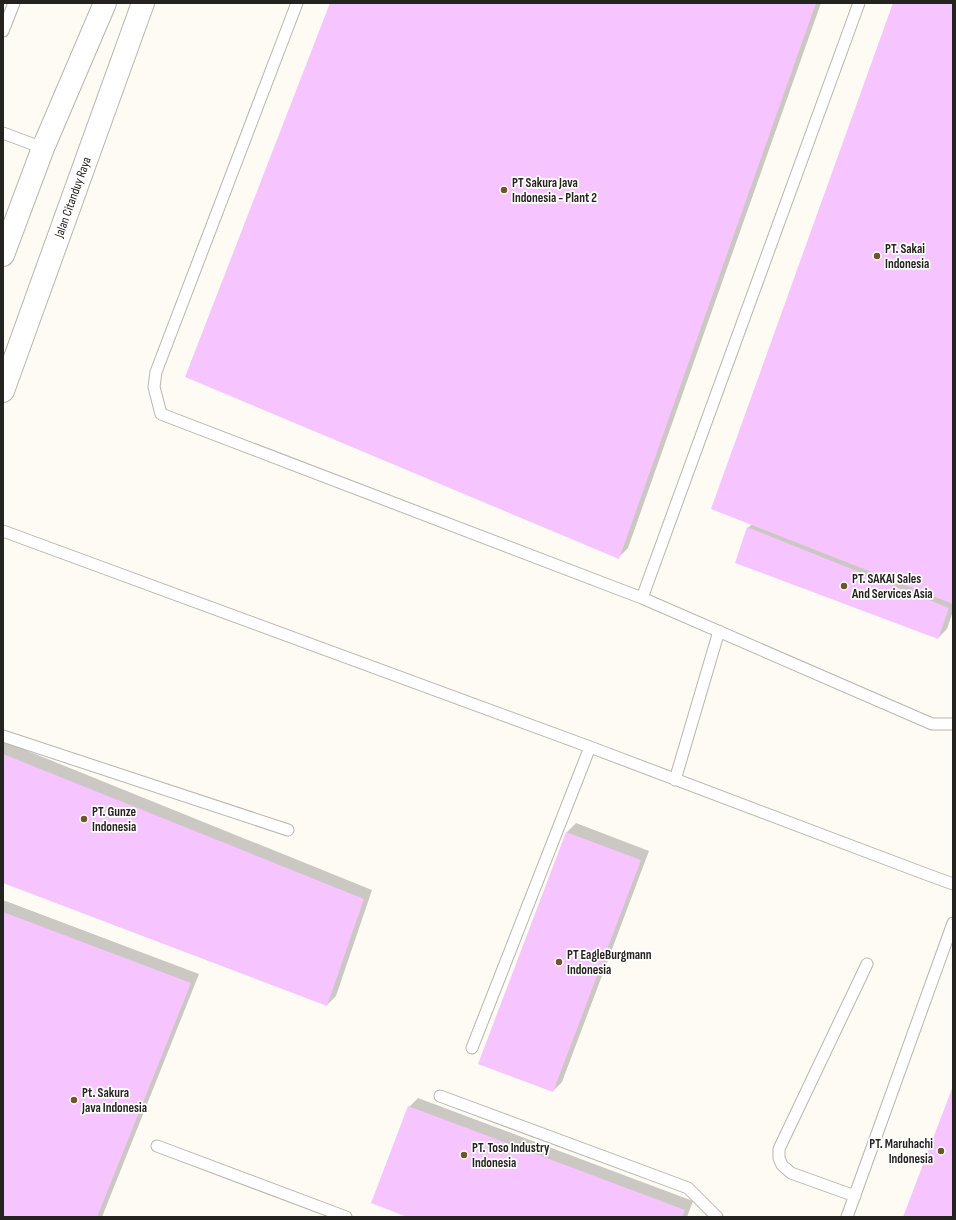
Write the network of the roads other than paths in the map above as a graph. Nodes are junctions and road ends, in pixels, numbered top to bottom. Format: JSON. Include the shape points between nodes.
{"nodes":[{"id":1,"x":14,"y":3,"type":"edge"},
{"id":2,"x":104,"y":3,"type":"edge"},
{"id":3,"x":143,"y":3,"type":"edge"},
{"id":4,"x":297,"y":3,"type":"edge"},
{"id":5,"x":858,"y":3,"type":"edge"},
{"id":6,"x":3,"y":31,"type":"edge"},
{"id":7,"x":3,"y":133,"type":"edge"},
{"id":8,"x":43,"y":148,"type":"junction"},
{"id":9,"x":3,"y":255,"type":"edge"},
{"id":10,"x":3,"y":391,"type":"edge"},
{"id":11,"x":3,"y":531,"type":"edge"},
{"id":12,"x":642,"y":598,"type":"junction"},
{"id":13,"x":719,"y":631,"type":"junction"},
{"id":14,"x":953,"y":724,"type":"edge"},
{"id":15,"x":3,"y":736,"type":"edge"},
{"id":16,"x":590,"y":747,"type":"junction"},
{"id":17,"x":675,"y":780,"type":"junction"},
{"id":18,"x":288,"y":830,"type":"dead end"},
{"id":19,"x":953,"y":884,"type":"edge"},
{"id":20,"x":953,"y":923,"type":"edge"},
{"id":21,"x":867,"y":964,"type":"dead end"},
{"id":22,"x":472,"y":1048,"type":"dead end"},
{"id":23,"x":440,"y":1096,"type":"dead end"},
{"id":24,"x":156,"y":1146,"type":"dead end"},
{"id":25,"x":855,"y":1196,"type":"junction"},
{"id":26,"x":346,"y":1217,"type":"edge"},
{"id":27,"x":716,"y":1217,"type":"edge"},
{"id":28,"x":847,"y":1217,"type":"edge"}],
"edges":[{"from":1,"to":6,"type":"lane"},
{"from":2,"to":8,"type":"street"},
{"from":3,"to":10,"type":"street","name":"Jalan Citanduy Raya"},
{"from":4,"to":12,"type":"lane","via":[[156,372],[154,387],[161,414]]},
{"from":5,"to":12,"type":"lane"},
{"from":7,"to":8,"type":"lane"},
{"from":8,"to":9,"type":"street"},
{"from":11,"to":16,"type":"lane"},
{"from":12,"to":13,"type":"lane"},
{"from":13,"to":14,"type":"lane","via":[[932,724]]},
{"from":13,"to":17,"type":"lane"},
{"from":15,"to":18,"type":"lane"},
{"from":16,"to":17,"type":"lane"},
{"from":16,"to":22,"type":"lane"},
{"from":17,"to":19,"type":"lane"},
{"from":20,"to":25,"type":"lane"},
{"from":21,"to":25,"type":"lane","via":[[779,1149],[782,1165],[791,1173]]},
{"from":23,"to":27,"type":"lane","via":[[688,1188]]},
{"from":24,"to":26,"type":"lane"},
{"from":25,"to":28,"type":"lane"}]}
